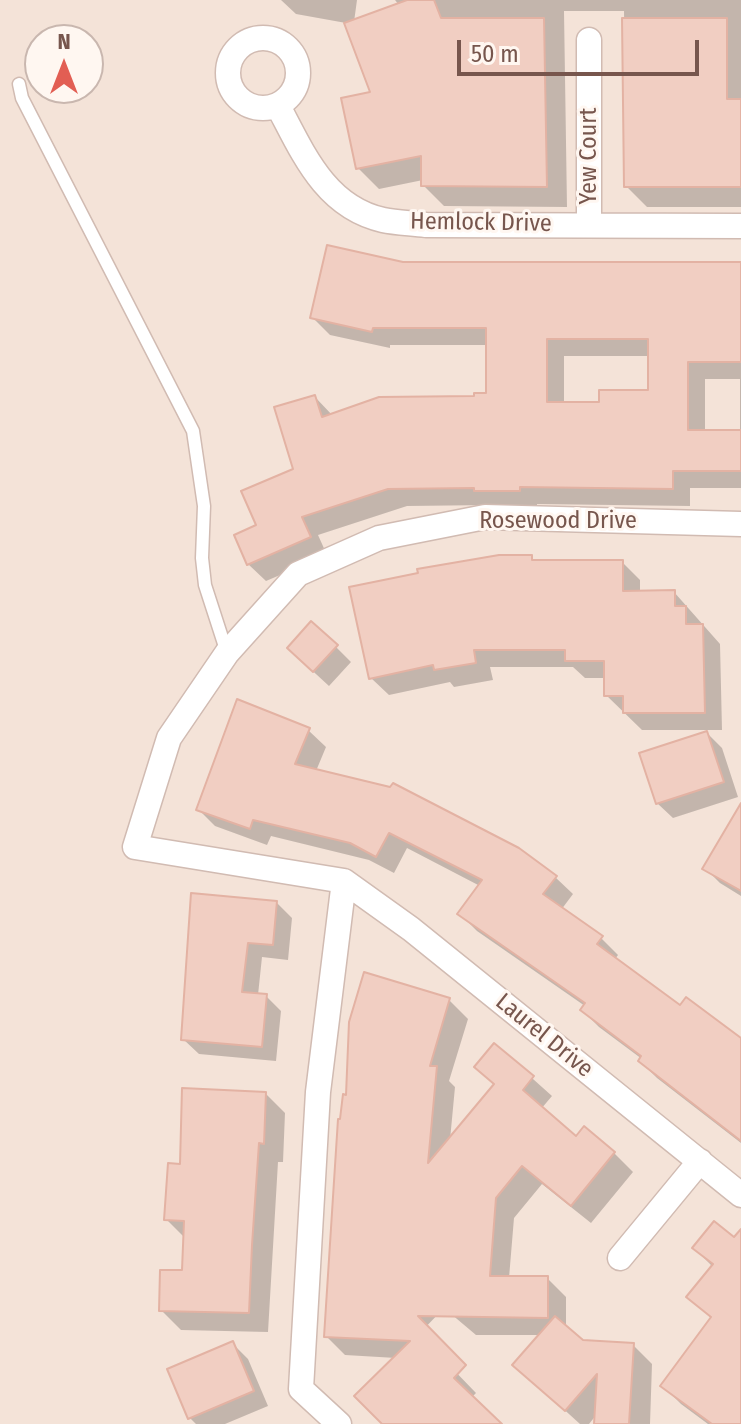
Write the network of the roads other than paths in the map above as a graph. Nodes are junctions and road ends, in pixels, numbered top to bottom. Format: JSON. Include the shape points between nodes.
{"nodes":[{"id":1,"x":589,"y":40,"type":"dead end"},
{"id":2,"x":19,"y":84,"type":"dead end"},
{"id":3,"x":278,"y":106,"type":"dead end"},
{"id":4,"x":589,"y":224,"type":"junction"},
{"id":5,"x":741,"y":226,"type":"edge"},
{"id":6,"x":741,"y":524,"type":"edge"},
{"id":7,"x":227,"y":653,"type":"junction"},
{"id":8,"x":344,"y":881,"type":"junction"},
{"id":9,"x":700,"y":1161,"type":"junction"},
{"id":10,"x":741,"y":1195,"type":"edge"},
{"id":11,"x":620,"y":1258,"type":"dead end"},
{"id":12,"x":339,"y":1424,"type":"edge"}],
"edges":[{"from":1,"to":4,"type":"street","name":"Yew Court"},
{"from":2,"to":7,"type":"lane","via":[[54,163],[193,431],[204,506],[205,585]]},
{"from":3,"to":4,"type":"street","name":"Hemlock Drive","via":[[321,182],[345,203],[381,219],[426,225]]},
{"from":4,"to":5,"type":"street","name":"Hemlock Drive"},
{"from":6,"to":7,"type":"street","name":"Rosewood Drive","via":[[485,517],[379,538],[298,574]]},
{"from":7,"to":8,"type":"street","name":"Rosewood Drive","via":[[169,738],[135,847]]},
{"from":8,"to":9,"type":"street","name":"Laurel Drive"},
{"from":8,"to":12,"type":"street","via":[[318,1092],[301,1389]]},
{"from":9,"to":10,"type":"street","name":"Laurel Drive"},
{"from":9,"to":11,"type":"street"}]}
